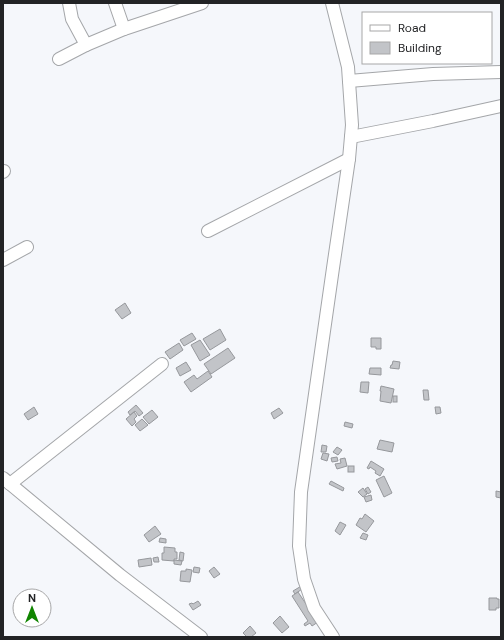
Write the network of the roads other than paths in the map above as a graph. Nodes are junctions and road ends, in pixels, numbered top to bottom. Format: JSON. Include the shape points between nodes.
{"nodes":[{"id":1,"x":69,"y":3,"type":"edge"},
{"id":2,"x":115,"y":3,"type":"edge"},
{"id":3,"x":332,"y":3,"type":"edge"},
{"id":4,"x":197,"y":4,"type":"edge"},
{"id":5,"x":124,"y":29,"type":"junction"},
{"id":6,"x":86,"y":45,"type":"junction"},
{"id":7,"x":59,"y":59,"type":"dead end"},
{"id":8,"x":501,"y":72,"type":"edge"},
{"id":9,"x":349,"y":81,"type":"junction"},
{"id":10,"x":501,"y":106,"type":"edge"},
{"id":11,"x":351,"y":137,"type":"junction"},
{"id":12,"x":349,"y":159,"type":"junction"},
{"id":13,"x":208,"y":232,"type":"dead end"},
{"id":14,"x":27,"y":247,"type":"dead end"},
{"id":15,"x":3,"y":260,"type":"edge"},
{"id":16,"x":162,"y":364,"type":"dead end"},
{"id":17,"x":7,"y":481,"type":"edge"},
{"id":18,"x":201,"y":637,"type":"edge"},
{"id":19,"x":333,"y":637,"type":"edge"}],
"edges":[{"from":1,"to":6,"type":"street","via":[[72,19]]},
{"from":2,"to":5,"type":"street"},
{"from":3,"to":9,"type":"street","via":[[348,67]]},
{"from":4,"to":5,"type":"street"},
{"from":5,"to":6,"type":"street"},
{"from":6,"to":7,"type":"street"},
{"from":8,"to":9,"type":"street"},
{"from":9,"to":11,"type":"street"},
{"from":10,"to":11,"type":"street"},
{"from":11,"to":12,"type":"street"},
{"from":12,"to":13,"type":"street"},
{"from":12,"to":19,"type":"street","via":[[301,492],[299,546],[304,579],[314,608]]},
{"from":14,"to":15,"type":"street"},
{"from":16,"to":17,"type":"street"},
{"from":17,"to":18,"type":"street","via":[[120,575]]}]}
